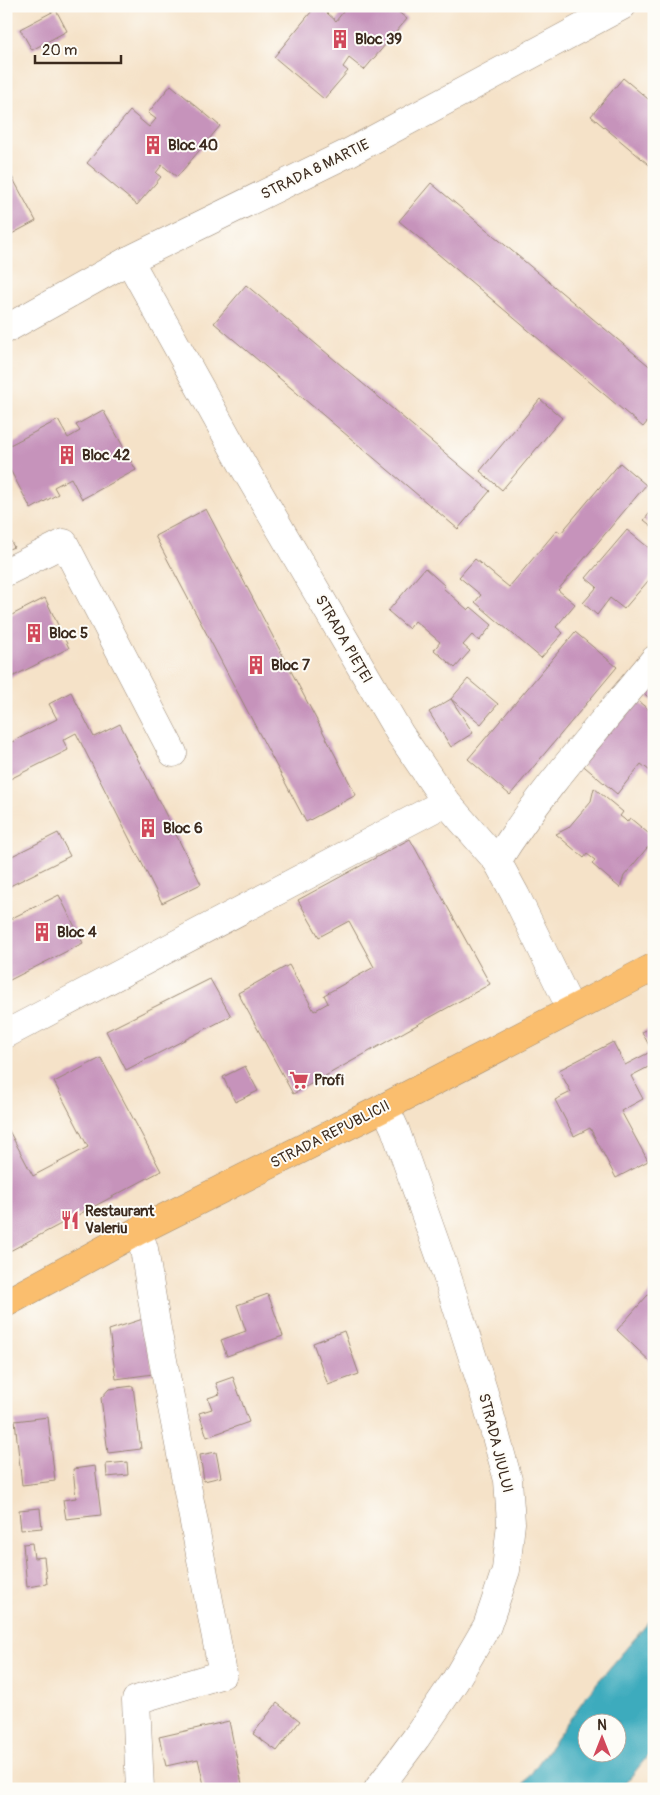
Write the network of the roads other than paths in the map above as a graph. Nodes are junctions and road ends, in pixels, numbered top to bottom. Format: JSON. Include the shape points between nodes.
{"nodes":[{"id":1,"x":622,"y":6,"type":"edge"},
{"id":2,"x":129,"y":260,"type":"junction"},
{"id":3,"x":6,"y":328,"type":"edge"},
{"id":4,"x":6,"y":572,"type":"edge"},
{"id":5,"x":654,"y":660,"type":"edge"},
{"id":6,"x":173,"y":753,"type":"dead end"},
{"id":7,"x":446,"y":802,"type":"junction"},
{"id":8,"x":497,"y":861,"type":"junction"},
{"id":9,"x":654,"y":967,"type":"edge"},
{"id":10,"x":571,"y":1009,"type":"junction"},
{"id":11,"x":6,"y":1034,"type":"edge"},
{"id":12,"x":384,"y":1107,"type":"junction"},
{"id":13,"x":138,"y":1231,"type":"junction"},
{"id":14,"x":6,"y":1303,"type":"edge"},
{"id":15,"x":140,"y":1789,"type":"edge"},
{"id":16,"x":378,"y":1789,"type":"edge"}],
"edges":[{"from":1,"to":2,"type":"street","name":"STRADA 8 MARTIE","via":[[350,152]]},
{"from":2,"to":3,"type":"street","name":"STRADA 8 MARTIE"},
{"from":2,"to":7,"type":"street","name":"STRADA PIEȚEI","via":[[334,622],[400,734]]},
{"from":4,"to":6,"type":"street","via":[[64,543]]},
{"from":5,"to":8,"type":"street","via":[[555,780]]},
{"from":7,"to":8,"type":"street","name":"STRADA PIEȚEI"},
{"from":7,"to":11,"type":"street"},
{"from":8,"to":10,"type":"street","name":"STRADA PIEȚEI"},
{"from":9,"to":10,"type":"main road","name":"STRADA REPUBLICII"},
{"from":10,"to":12,"type":"main road","name":"STRADA REPUBLICII"},
{"from":12,"to":13,"type":"main road","name":"STRADA REPUBLICII"},
{"from":12,"to":16,"type":"street","name":"STRADA JIULUI","via":[[395,1129],[447,1276],[484,1393],[508,1480],[512,1523],[506,1570],[487,1626],[450,1689]]},
{"from":13,"to":14,"type":"main road","name":"STRADA REPUBLICII"},
{"from":13,"to":15,"type":"street","via":[[144,1249],[222,1674],[136,1700]]}]}
